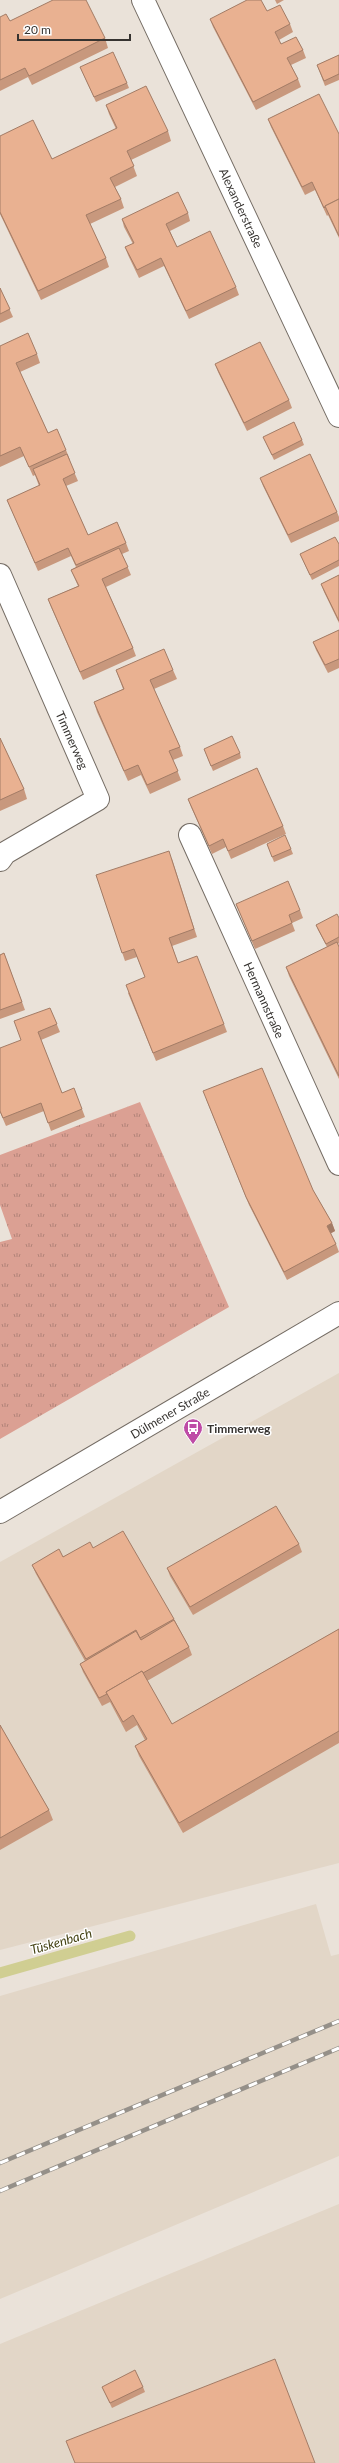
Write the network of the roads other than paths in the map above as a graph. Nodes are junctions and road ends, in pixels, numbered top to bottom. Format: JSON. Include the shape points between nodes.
{"nodes":[{"id":1,"x":143,"y":0,"type":"edge"},
{"id":2,"x":339,"y":416,"type":"edge"},
{"id":3,"x":0,"y":575,"type":"edge"},
{"id":4,"x":190,"y":835,"type":"dead end"},
{"id":5,"x":0,"y":860,"type":"edge"},
{"id":6,"x":339,"y":1164,"type":"edge"},
{"id":7,"x":339,"y":1313,"type":"edge"},
{"id":8,"x":0,"y":1512,"type":"edge"}],
"edges":[{"from":1,"to":2,"type":"street","name":"Alexanderstraße"},
{"from":3,"to":5,"type":"street","name":"Timmerweg","via":[[98,799],[6,853]]},
{"from":4,"to":6,"type":"street","name":"Hermannstraße"},
{"from":7,"to":8,"type":"street","name":"Dülmener Straße"}]}
